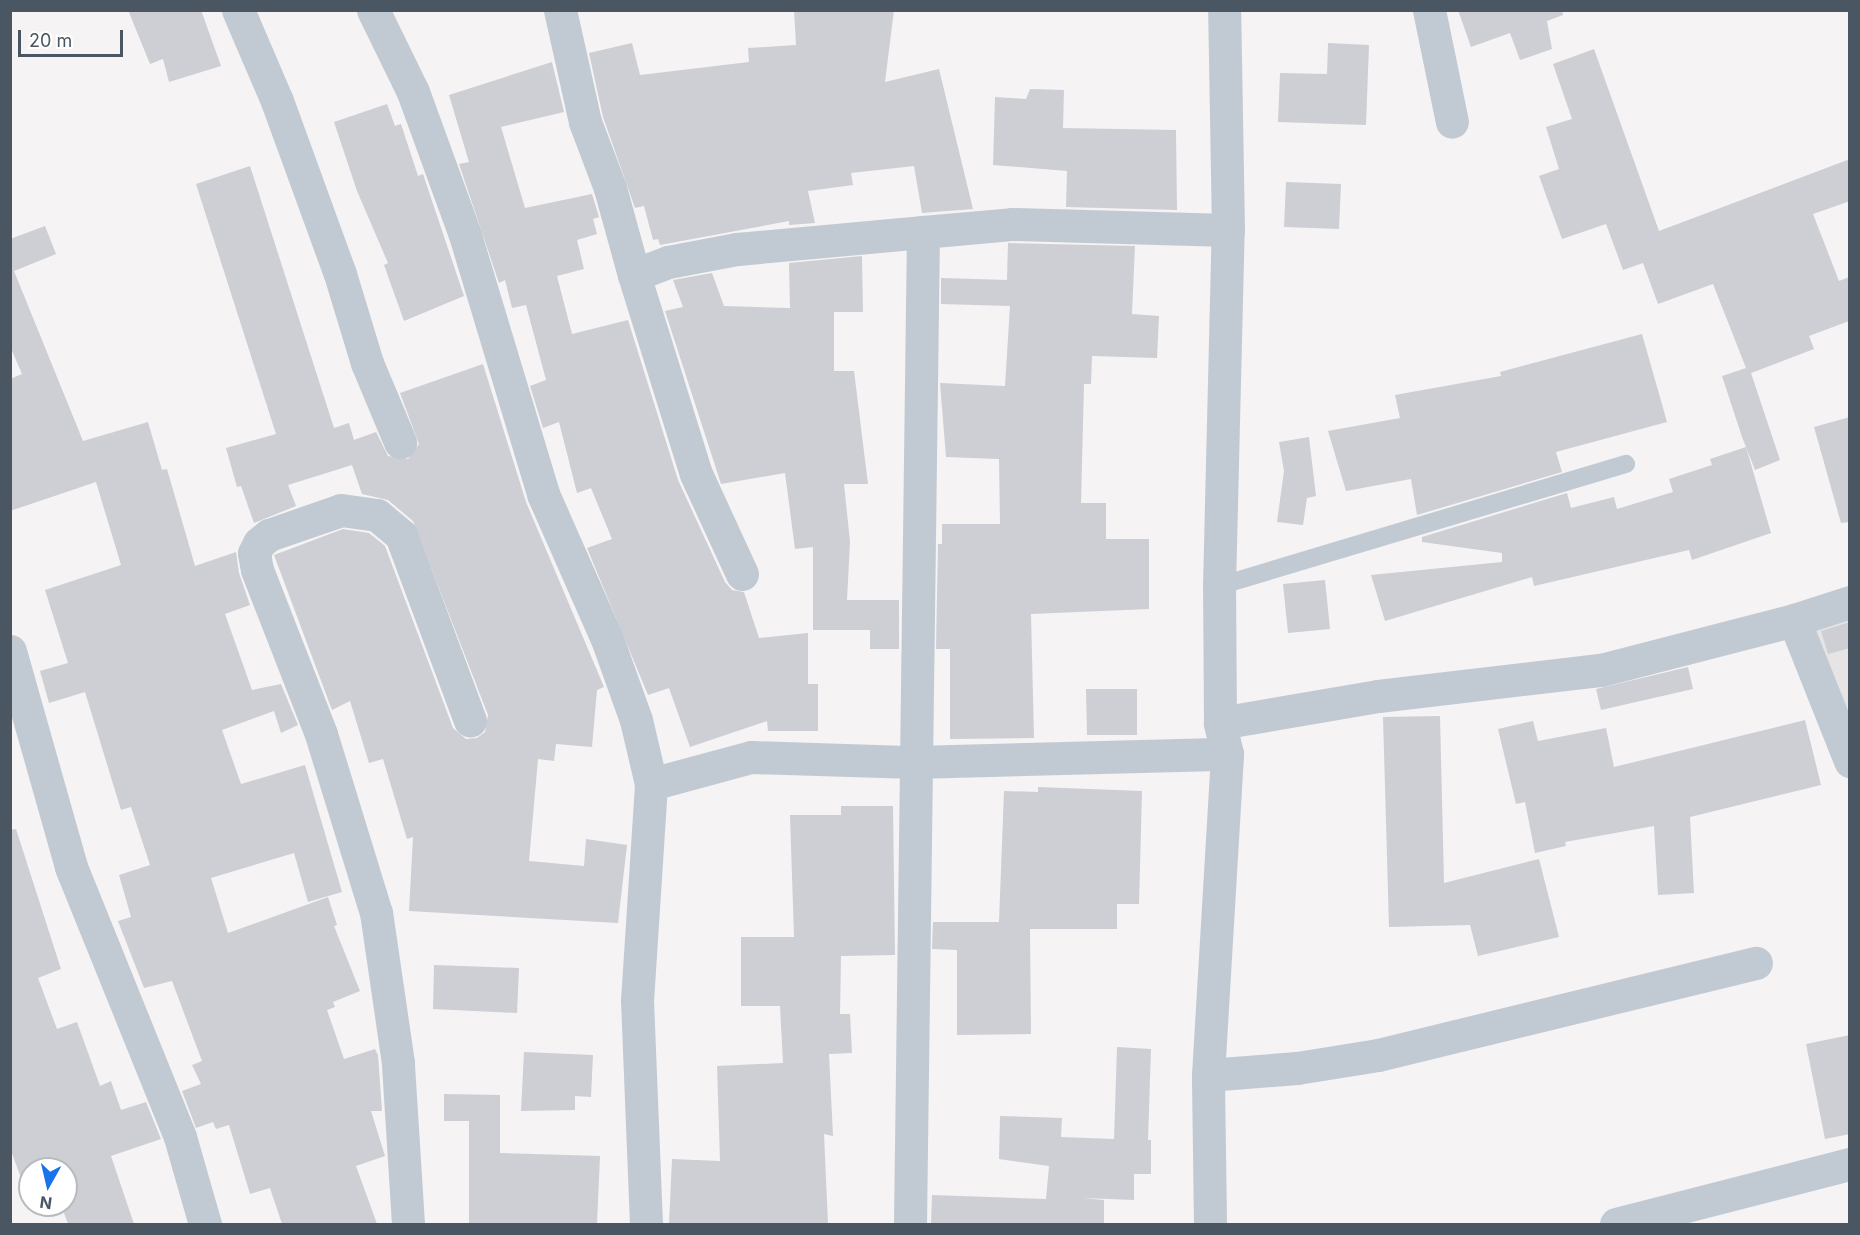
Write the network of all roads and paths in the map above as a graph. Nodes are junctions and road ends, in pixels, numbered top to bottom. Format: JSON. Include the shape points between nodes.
{"nodes":[{"id":1,"x":238,"y":10,"type":"edge"},
{"id":2,"x":373,"y":10,"type":"edge"},
{"id":3,"x":560,"y":10,"type":"edge"},
{"id":4,"x":1224,"y":10,"type":"edge"},
{"id":5,"x":1429,"y":10,"type":"edge"},
{"id":6,"x":1452,"y":122,"type":"dead end"},
{"id":7,"x":1228,"y":230,"type":"junction"},
{"id":8,"x":922,"y":232,"type":"junction"},
{"id":9,"x":634,"y":275,"type":"junction"},
{"id":10,"x":400,"y":442,"type":"dead end"},
{"id":11,"x":1626,"y":464,"type":"dead end"},
{"id":12,"x":742,"y":574,"type":"dead end"},
{"id":13,"x":1219,"y":586,"type":"junction"},
{"id":14,"x":1850,"y":602,"type":"edge"},
{"id":15,"x":1794,"y":620,"type":"junction"},
{"id":16,"x":10,"y":651,"type":"edge"},
{"id":17,"x":470,"y":721,"type":"dead end"},
{"id":18,"x":1224,"y":738,"type":"junction"},
{"id":19,"x":1850,"y":761,"type":"edge"},
{"id":20,"x":914,"y":762,"type":"junction"},
{"id":21,"x":651,"y":784,"type":"junction"},
{"id":22,"x":1756,"y":963,"type":"dead end"},
{"id":23,"x":1208,"y":1075,"type":"junction"},
{"id":24,"x":1850,"y":1164,"type":"edge"},
{"id":25,"x":205,"y":1224,"type":"edge"},
{"id":26,"x":408,"y":1224,"type":"edge"},
{"id":27,"x":646,"y":1224,"type":"edge"},
{"id":28,"x":910,"y":1224,"type":"edge"},
{"id":29,"x":1210,"y":1224,"type":"edge"},
{"id":30,"x":1616,"y":1224,"type":"edge"}],
"edges":[{"from":1,"to":10,"type":"street","via":[[277,101],[340,274],[367,363]]},
{"from":2,"to":21,"type":"street","via":[[413,92],[465,235],[543,494],[608,639],[636,720]]},
{"from":3,"to":9,"type":"street","via":[[585,122],[610,188]]},
{"from":4,"to":7,"type":"street"},
{"from":5,"to":6,"type":"street"},
{"from":7,"to":8,"type":"street","via":[[1012,224]]},
{"from":7,"to":13,"type":"street"},
{"from":8,"to":9,"type":"street","via":[[737,249],[668,262]]},
{"from":8,"to":20,"type":"street"},
{"from":9,"to":12,"type":"street","via":[[696,474]]},
{"from":11,"to":13,"type":"lane"},
{"from":13,"to":18,"type":"street"},
{"from":14,"to":15,"type":"street"},
{"from":15,"to":18,"type":"street","via":[[1601,670],[1378,696]]},
{"from":15,"to":19,"type":"street"},
{"from":16,"to":25,"type":"street","via":[[71,867],[180,1137]]},
{"from":17,"to":26,"type":"street","via":[[401,535],[376,515],[341,510],[269,535],[259,543],[254,554],[257,570],[321,735],[376,913],[398,1064]]},
{"from":18,"to":20,"type":"street"},
{"from":18,"to":23,"type":"street"},
{"from":20,"to":21,"type":"street","via":[[751,757]]},
{"from":20,"to":28,"type":"street"},
{"from":21,"to":27,"type":"street","via":[[637,1001]]},
{"from":22,"to":23,"type":"street","via":[[1378,1055],[1297,1068]]},
{"from":23,"to":29,"type":"street"},
{"from":24,"to":30,"type":"street"}]}
